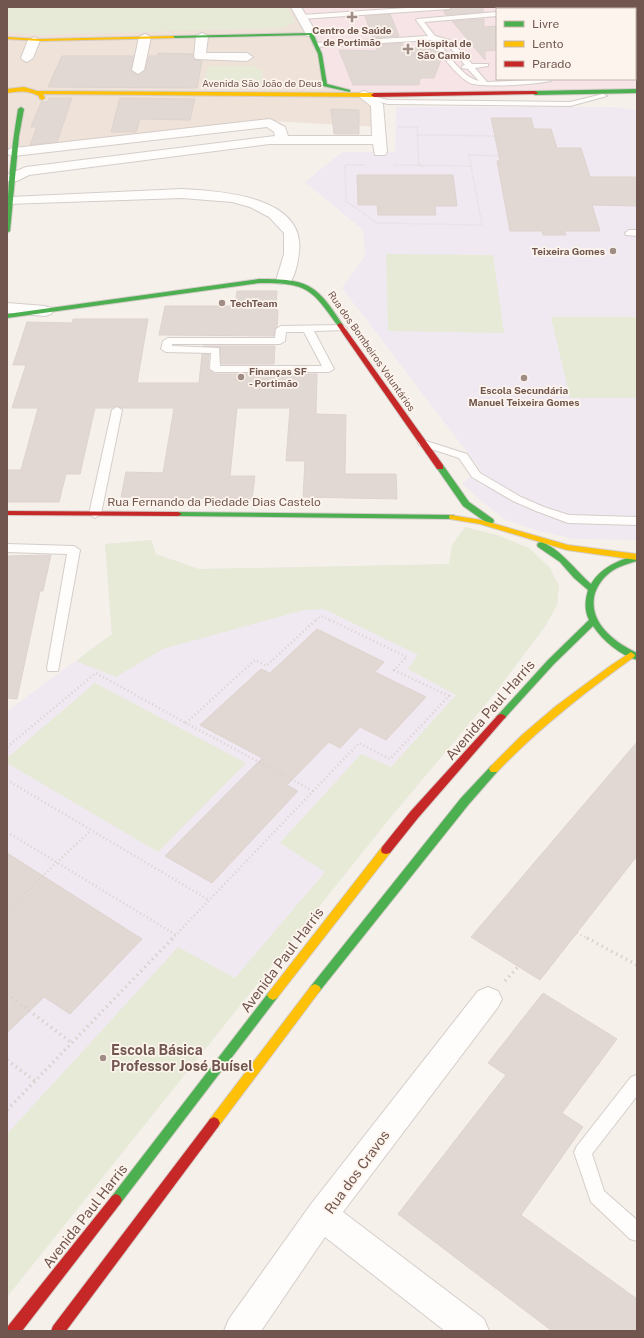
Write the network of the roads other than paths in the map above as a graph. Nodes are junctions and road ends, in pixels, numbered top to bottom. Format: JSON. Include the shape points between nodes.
{"nodes":[{"id":1,"x":296,"y":7,"type":"edge"},
{"id":2,"x":327,"y":7,"type":"edge"},
{"id":3,"x":449,"y":7,"type":"edge"},
{"id":4,"x":496,"y":14,"type":"edge"},
{"id":5,"x":332,"y":15,"type":"junction"},
{"id":6,"x":302,"y":17,"type":"junction"},
{"id":7,"x":311,"y":34,"type":"junction"},
{"id":8,"x":202,"y":36,"type":"junction"},
{"id":9,"x":145,"y":37,"type":"junction"},
{"id":10,"x":7,"y":38,"type":"edge"},
{"id":11,"x":433,"y":38,"type":"junction"},
{"id":12,"x":34,"y":40,"type":"junction"},
{"id":13,"x":316,"y":45,"type":"junction"},
{"id":14,"x":247,"y":57,"type":"dead end"},
{"id":15,"x":27,"y":58,"type":"dead end"},
{"id":16,"x":470,"y":66,"type":"junction"},
{"id":17,"x":486,"y":66,"type":"dead end"},
{"id":18,"x":458,"y":68,"type":"junction"},
{"id":19,"x":138,"y":70,"type":"dead end"},
{"id":20,"x":535,"y":80,"type":"edge"},
{"id":21,"x":324,"y":82,"type":"junction"},
{"id":22,"x":485,"y":84,"type":"junction"},
{"id":23,"x":7,"y":91,"type":"edge"},
{"id":24,"x":637,"y":91,"type":"edge"},
{"id":25,"x":271,"y":93,"type":"junction"},
{"id":26,"x":303,"y":94,"type":"junction"},
{"id":27,"x":486,"y":94,"type":"junction"},
{"id":28,"x":369,"y":95,"type":"junction"},
{"id":29,"x":603,"y":96,"type":"junction"},
{"id":30,"x":637,"y":101,"type":"edge"},
{"id":31,"x":30,"y":104,"type":"junction"},
{"id":32,"x":282,"y":140,"type":"junction"},
{"id":33,"x":50,"y":148,"type":"junction"},
{"id":34,"x":14,"y":152,"type":"junction"},
{"id":35,"x":48,"y":168,"type":"junction"},
{"id":36,"x":12,"y":178,"type":"junction"},
{"id":37,"x":10,"y":201,"type":"junction"},
{"id":38,"x":7,"y":231,"type":"edge"},
{"id":39,"x":284,"y":281,"type":"junction"},
{"id":40,"x":7,"y":308,"type":"edge"},
{"id":41,"x":45,"y":311,"type":"junction"},
{"id":42,"x":7,"y":316,"type":"edge"},
{"id":43,"x":342,"y":328,"type":"junction"},
{"id":44,"x":308,"y":329,"type":"junction"},
{"id":45,"x":117,"y":410,"type":"dead end"},
{"id":46,"x":423,"y":442,"type":"junction"},
{"id":47,"x":450,"y":479,"type":"junction"},
{"id":48,"x":452,"y":502,"type":"dead end"},
{"id":49,"x":445,"y":509,"type":"dead end"},
{"id":50,"x":7,"y":513,"type":"edge"},
{"id":51,"x":95,"y":514,"type":"junction"},
{"id":52,"x":422,"y":514,"type":"junction"},
{"id":53,"x":637,"y":521,"type":"edge"},
{"id":54,"x":505,"y":529,"type":"junction"},
{"id":55,"x":532,"y":538,"type":"junction"},
{"id":56,"x":7,"y":548,"type":"edge"},
{"id":57,"x":637,"y":558,"type":"edge"},
{"id":58,"x":591,"y":588,"type":"junction"},
{"id":59,"x":593,"y":621,"type":"junction"},
{"id":60,"x":634,"y":656,"type":"edge"},
{"id":61,"x":53,"y":668,"type":"dead end"},
{"id":62,"x":488,"y":999,"type":"dead end"},
{"id":63,"x":637,"y":1083,"type":"edge"},
{"id":64,"x":322,"y":1215,"type":"junction"},
{"id":65,"x":637,"y":1232,"type":"edge"},
{"id":66,"x":64,"y":1324,"type":"edge"},
{"id":67,"x":13,"y":1331,"type":"edge"},
{"id":68,"x":241,"y":1331,"type":"edge"},
{"id":69,"x":472,"y":1331,"type":"edge"}],
"edges":[{"from":1,"to":6,"type":"street"},
{"from":2,"to":5,"type":"lane"},
{"from":3,"to":5,"type":"lane"},
{"from":4,"to":11,"type":"lane","via":[[419,20]]},
{"from":5,"to":6,"type":"lane"},
{"from":6,"to":7,"type":"street"},
{"from":7,"to":8,"type":"street"},
{"from":7,"to":13,"type":"street"},
{"from":8,"to":9,"type":"street"},
{"from":8,"to":14,"type":"street","via":[[200,57]]},
{"from":9,"to":12,"type":"street"},
{"from":9,"to":19,"type":"street"},
{"from":10,"to":12,"type":"street"},
{"from":11,"to":13,"type":"lane"},
{"from":11,"to":16,"type":"lane","via":[[448,41]]},
{"from":11,"to":18,"type":"lane"},
{"from":12,"to":15,"type":"street"},
{"from":13,"to":21,"type":"street","via":[[320,54]]},
{"from":16,"to":17,"type":"lane"},
{"from":16,"to":18,"type":"lane"},
{"from":16,"to":22,"type":"lane"},
{"from":18,"to":22,"type":"lane","via":[[474,83]]},
{"from":20,"to":22,"type":"lane"},
{"from":21,"to":25,"type":"street","via":[[300,90]]},
{"from":21,"to":26,"type":"street","via":[[325,88],[320,92]]},
{"from":21,"to":28,"type":"street","via":[[347,91]]},
{"from":23,"to":31,"type":"street","name":"Avenida São João de Deus","via":[[24,89]]},
{"from":24,"to":27,"type":"street"},
{"from":25,"to":26,"type":"street","name":"Avenida São João de Deus"},
{"from":25,"to":31,"type":"street","name":"Avenida São João de Deus","via":[[96,93]]},
{"from":26,"to":28,"type":"street","name":"Avenida São João de Deus"},
{"from":27,"to":28,"type":"street","name":"Avenida São João de Deus"},
{"from":27,"to":29,"type":"street"},
{"from":28,"to":29,"type":"lane","via":[[388,102],[562,104]]},
{"from":28,"to":32,"type":"street","via":[[378,104],[379,140]]},
{"from":29,"to":30,"type":"street"},
{"from":31,"to":34,"type":"street"},
{"from":32,"to":33,"type":"street","via":[[280,130],[270,123]]},
{"from":32,"to":35,"type":"street"},
{"from":33,"to":34,"type":"street"},
{"from":33,"to":35,"type":"street","via":[[37,157],[38,161]]},
{"from":34,"to":36,"type":"street"},
{"from":35,"to":36,"type":"street","via":[[26,171]]},
{"from":36,"to":37,"type":"street"},
{"from":37,"to":38,"type":"street"},
{"from":37,"to":39,"type":"street","via":[[187,193],[226,196],[252,203],[273,212],[290,229],[292,251]]},
{"from":39,"to":41,"type":"street","name":"Rua dos Bombeiros Voluntários","via":[[259,281]]},
{"from":39,"to":43,"type":"street","name":"Rua dos Bombeiros Voluntários","via":[[311,288]]},
{"from":40,"to":41,"type":"street"},
{"from":41,"to":42,"type":"street","name":"Rua dos Bombeiros Voluntários"},
{"from":43,"to":44,"type":"lane"},
{"from":43,"to":46,"type":"street","name":"Rua dos Bombeiros Voluntários"},
{"from":44,"to":44,"type":"lane","via":[[329,369],[215,369],[216,350],[166,349],[168,341],[280,341],[281,329]]},
{"from":45,"to":51,"type":"lane"},
{"from":46,"to":47,"type":"street","name":"Rua dos Bombeiros Voluntários"},
{"from":46,"to":53,"type":"lane","via":[[463,456],[476,475],[540,509],[568,519]]},
{"from":47,"to":48,"type":"street"},
{"from":47,"to":54,"type":"street","name":"Rua dos Bombeiros Voluntários","via":[[466,504],[482,517]]},
{"from":49,"to":52,"type":"street"},
{"from":50,"to":51,"type":"street","name":"Rua Fernando da Piedade Dias Castelo"},
{"from":51,"to":52,"type":"street","name":"Rua Fernando da Piedade Dias Castelo"},
{"from":52,"to":54,"type":"street","via":[[448,516]]},
{"from":54,"to":55,"type":"street"},
{"from":55,"to":57,"type":"street","via":[[589,551]]},
{"from":55,"to":58,"type":"street","via":[[563,560]]},
{"from":56,"to":61,"type":"lane","via":[[74,550]]},
{"from":57,"to":58,"type":"street","via":[[626,560],[604,572]]},
{"from":58,"to":59,"type":"street","via":[[588,604]]},
{"from":59,"to":60,"type":"street","via":[[606,637]]},
{"from":59,"to":67,"type":"street","name":"Avenida Paul Harris","via":[[551,662],[414,815]]},
{"from":60,"to":66,"type":"street","via":[[586,687],[547,719],[502,760],[465,800],[332,965]]},
{"from":62,"to":64,"type":"street","name":"Rua dos Cravos"},
{"from":63,"to":65,"type":"lane","via":[[583,1152],[597,1196]]},
{"from":64,"to":68,"type":"street"},
{"from":64,"to":69,"type":"street","name":"Rua dos Cravos"}]}
